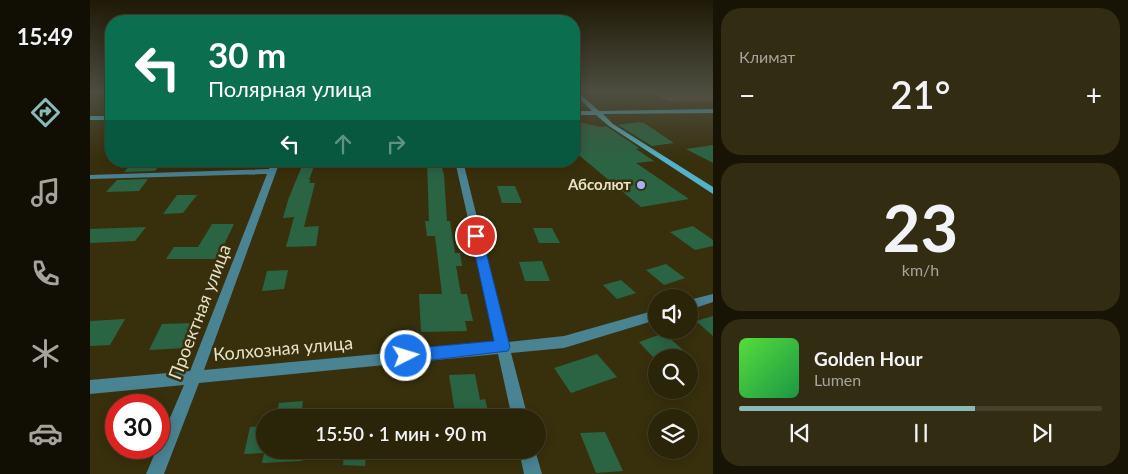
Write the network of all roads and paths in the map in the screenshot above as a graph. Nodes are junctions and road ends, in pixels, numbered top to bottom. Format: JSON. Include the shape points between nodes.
{"nodes":[{"id":1,"x":599,"y":115,"type":"edge"},
{"id":2,"x":90,"y":118,"type":"edge"},
{"id":3,"x":105,"y":118,"type":"edge"},
{"id":4,"x":256,"y":167,"type":"edge"},
{"id":5,"x":273,"y":167,"type":"edge"},
{"id":6,"x":460,"y":167,"type":"edge"},
{"id":7,"x":90,"y":177,"type":"edge"},
{"id":8,"x":713,"y":191,"type":"edge"},
{"id":9,"x":713,"y":298,"type":"edge"},
{"id":10,"x":698,"y":302,"type":"edge"},
{"id":11,"x":648,"y":317,"type":"edge"},
{"id":12,"x":503,"y":347,"type":"junction"},
{"id":13,"x":195,"y":376,"type":"junction"},
{"id":14,"x":90,"y":387,"type":"edge"},
{"id":15,"x":518,"y":409,"type":"edge"},
{"id":16,"x":529,"y":459,"type":"edge"},
{"id":17,"x":156,"y":474,"type":"edge"},
{"id":18,"x":533,"y":474,"type":"edge"}],
"edges":[{"from":1,"to":8,"type":"main road"},
{"from":2,"to":3,"type":"main road"},
{"from":4,"to":7,"type":"street"},
{"from":5,"to":13,"type":"street","name":"Проектная улица"},
{"from":6,"to":12,"type":"street"},
{"from":9,"to":10,"type":"street"},
{"from":11,"to":12,"type":"street","name":"Колхозная улица","via":[[564,342]]},
{"from":12,"to":13,"type":"street","name":"Колхозная улица"},
{"from":12,"to":15,"type":"street"},
{"from":13,"to":14,"type":"street","name":"Колхозная улица"},
{"from":13,"to":17,"type":"street","name":"Проектная улица"},
{"from":16,"to":18,"type":"street"}]}
